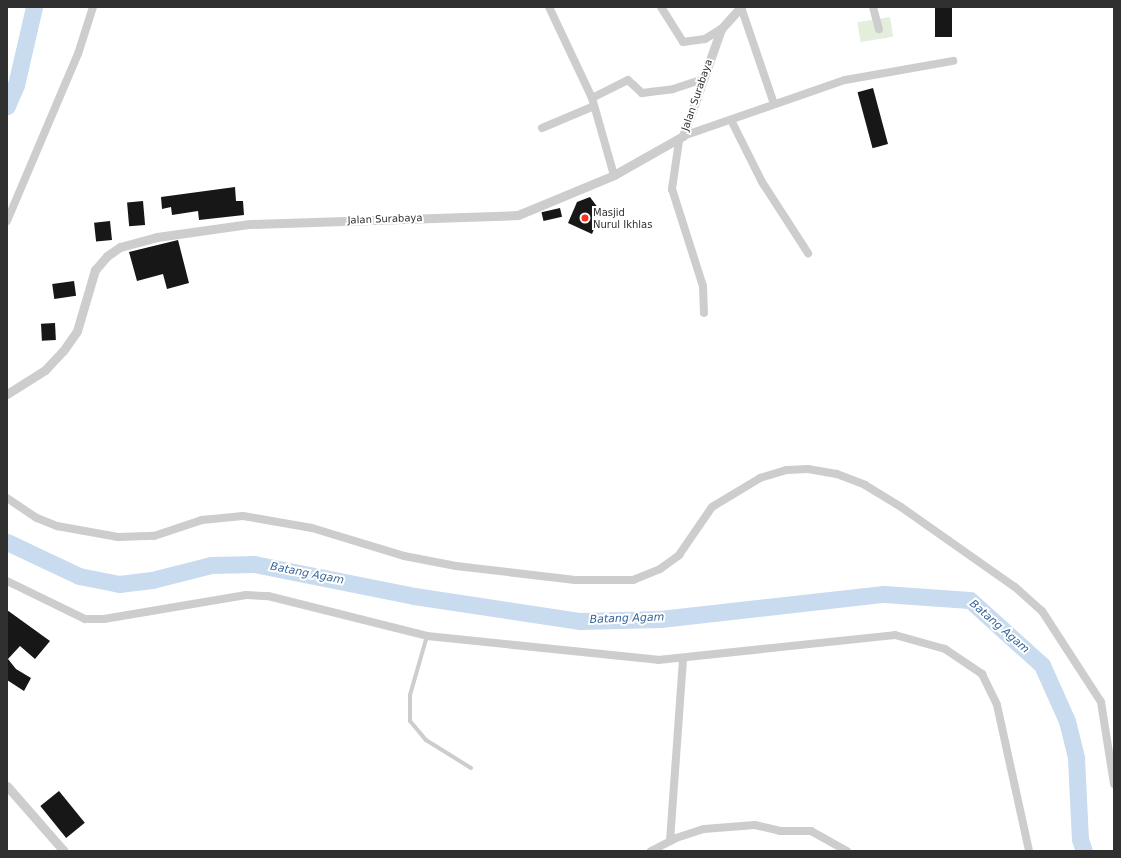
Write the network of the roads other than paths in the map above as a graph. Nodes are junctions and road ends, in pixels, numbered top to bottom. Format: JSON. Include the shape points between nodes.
{"nodes":[{"id":1,"x":93,"y":7,"type":"edge"},
{"id":2,"x":549,"y":7,"type":"edge"},
{"id":3,"x":662,"y":7,"type":"edge"},
{"id":4,"x":741,"y":7,"type":"edge"},
{"id":5,"x":873,"y":7,"type":"edge"},
{"id":6,"x":721,"y":29,"type":"junction"},
{"id":7,"x":879,"y":29,"type":"dead end"},
{"id":8,"x":953,"y":61,"type":"dead end"},
{"id":9,"x":701,"y":80,"type":"junction"},
{"id":10,"x":593,"y":102,"type":"junction"},
{"id":11,"x":774,"y":104,"type":"junction"},
{"id":12,"x":731,"y":120,"type":"junction"},
{"id":13,"x":542,"y":128,"type":"dead end"},
{"id":14,"x":681,"y":138,"type":"junction"},
{"id":15,"x":614,"y":176,"type":"junction"},
{"id":16,"x":7,"y":221,"type":"edge"},
{"id":17,"x":808,"y":253,"type":"dead end"},
{"id":18,"x":704,"y":313,"type":"dead end"},
{"id":19,"x":7,"y":394,"type":"edge"},
{"id":20,"x":7,"y":498,"type":"edge"},
{"id":21,"x":7,"y":581,"type":"edge"},
{"id":22,"x":427,"y":636,"type":"junction"},
{"id":23,"x":683,"y":658,"type":"junction"},
{"id":24,"x":471,"y":768,"type":"dead end"},
{"id":25,"x":1114,"y":784,"type":"edge"},
{"id":26,"x":7,"y":786,"type":"edge"},
{"id":27,"x":670,"y":841,"type":"junction"},
{"id":28,"x":64,"y":851,"type":"edge"},
{"id":29,"x":650,"y":851,"type":"edge"},
{"id":30,"x":847,"y":851,"type":"edge"},
{"id":31,"x":1029,"y":851,"type":"edge"}],
"edges":[{"from":1,"to":16,"type":"street","via":[[78,54]]},
{"from":2,"to":10,"type":"street"},
{"from":3,"to":6,"type":"street","via":[[683,42],[705,39]]},
{"from":4,"to":6,"type":"street","name":"Jalan Surabaya"},
{"from":4,"to":11,"type":"street"},
{"from":5,"to":7,"type":"street"},
{"from":6,"to":9,"type":"street","name":"Jalan Surabaya"},
{"from":8,"to":11,"type":"street","via":[[845,80]]},
{"from":9,"to":10,"type":"street","via":[[673,89],[642,93],[628,80]]},
{"from":9,"to":14,"type":"street","name":"Jalan Surabaya"},
{"from":10,"to":13,"type":"street"},
{"from":10,"to":15,"type":"street"},
{"from":11,"to":12,"type":"street"},
{"from":12,"to":14,"type":"street"},
{"from":12,"to":17,"type":"street","via":[[762,182]]},
{"from":14,"to":15,"type":"street","name":"Jalan Surabaya"},
{"from":14,"to":18,"type":"street","via":[[672,189],[703,286]]},
{"from":15,"to":19,"type":"street","name":"Jalan Surabaya","via":[[518,215],[250,224],[157,237],[120,247],[95,270],[77,330],[63,351],[46,370]]},
{"from":20,"to":25,"type":"street","via":[[37,518],[57,526],[118,537],[154,536],[202,520],[243,516],[312,528],[404,556],[456,566],[575,580],[633,580],[660,569],[679,555],[712,507],[760,478],[787,470],[808,469],[837,474],[865,485],[901,508],[1016,587],[1042,611],[1101,702]]},
{"from":21,"to":22,"type":"street","via":[[85,619],[104,619],[246,595],[268,596]]},
{"from":22,"to":23,"type":"street","via":[[658,660]]},
{"from":22,"to":24,"type":"lane","via":[[410,695],[410,721],[426,740]]},
{"from":23,"to":27,"type":"street"},
{"from":23,"to":31,"type":"street","via":[[895,635],[945,649],[967,661],[982,674],[997,705]]},
{"from":26,"to":28,"type":"street"},
{"from":27,"to":29,"type":"street"},
{"from":27,"to":30,"type":"street","via":[[704,829],[755,825],[780,831],[811,831]]}]}
